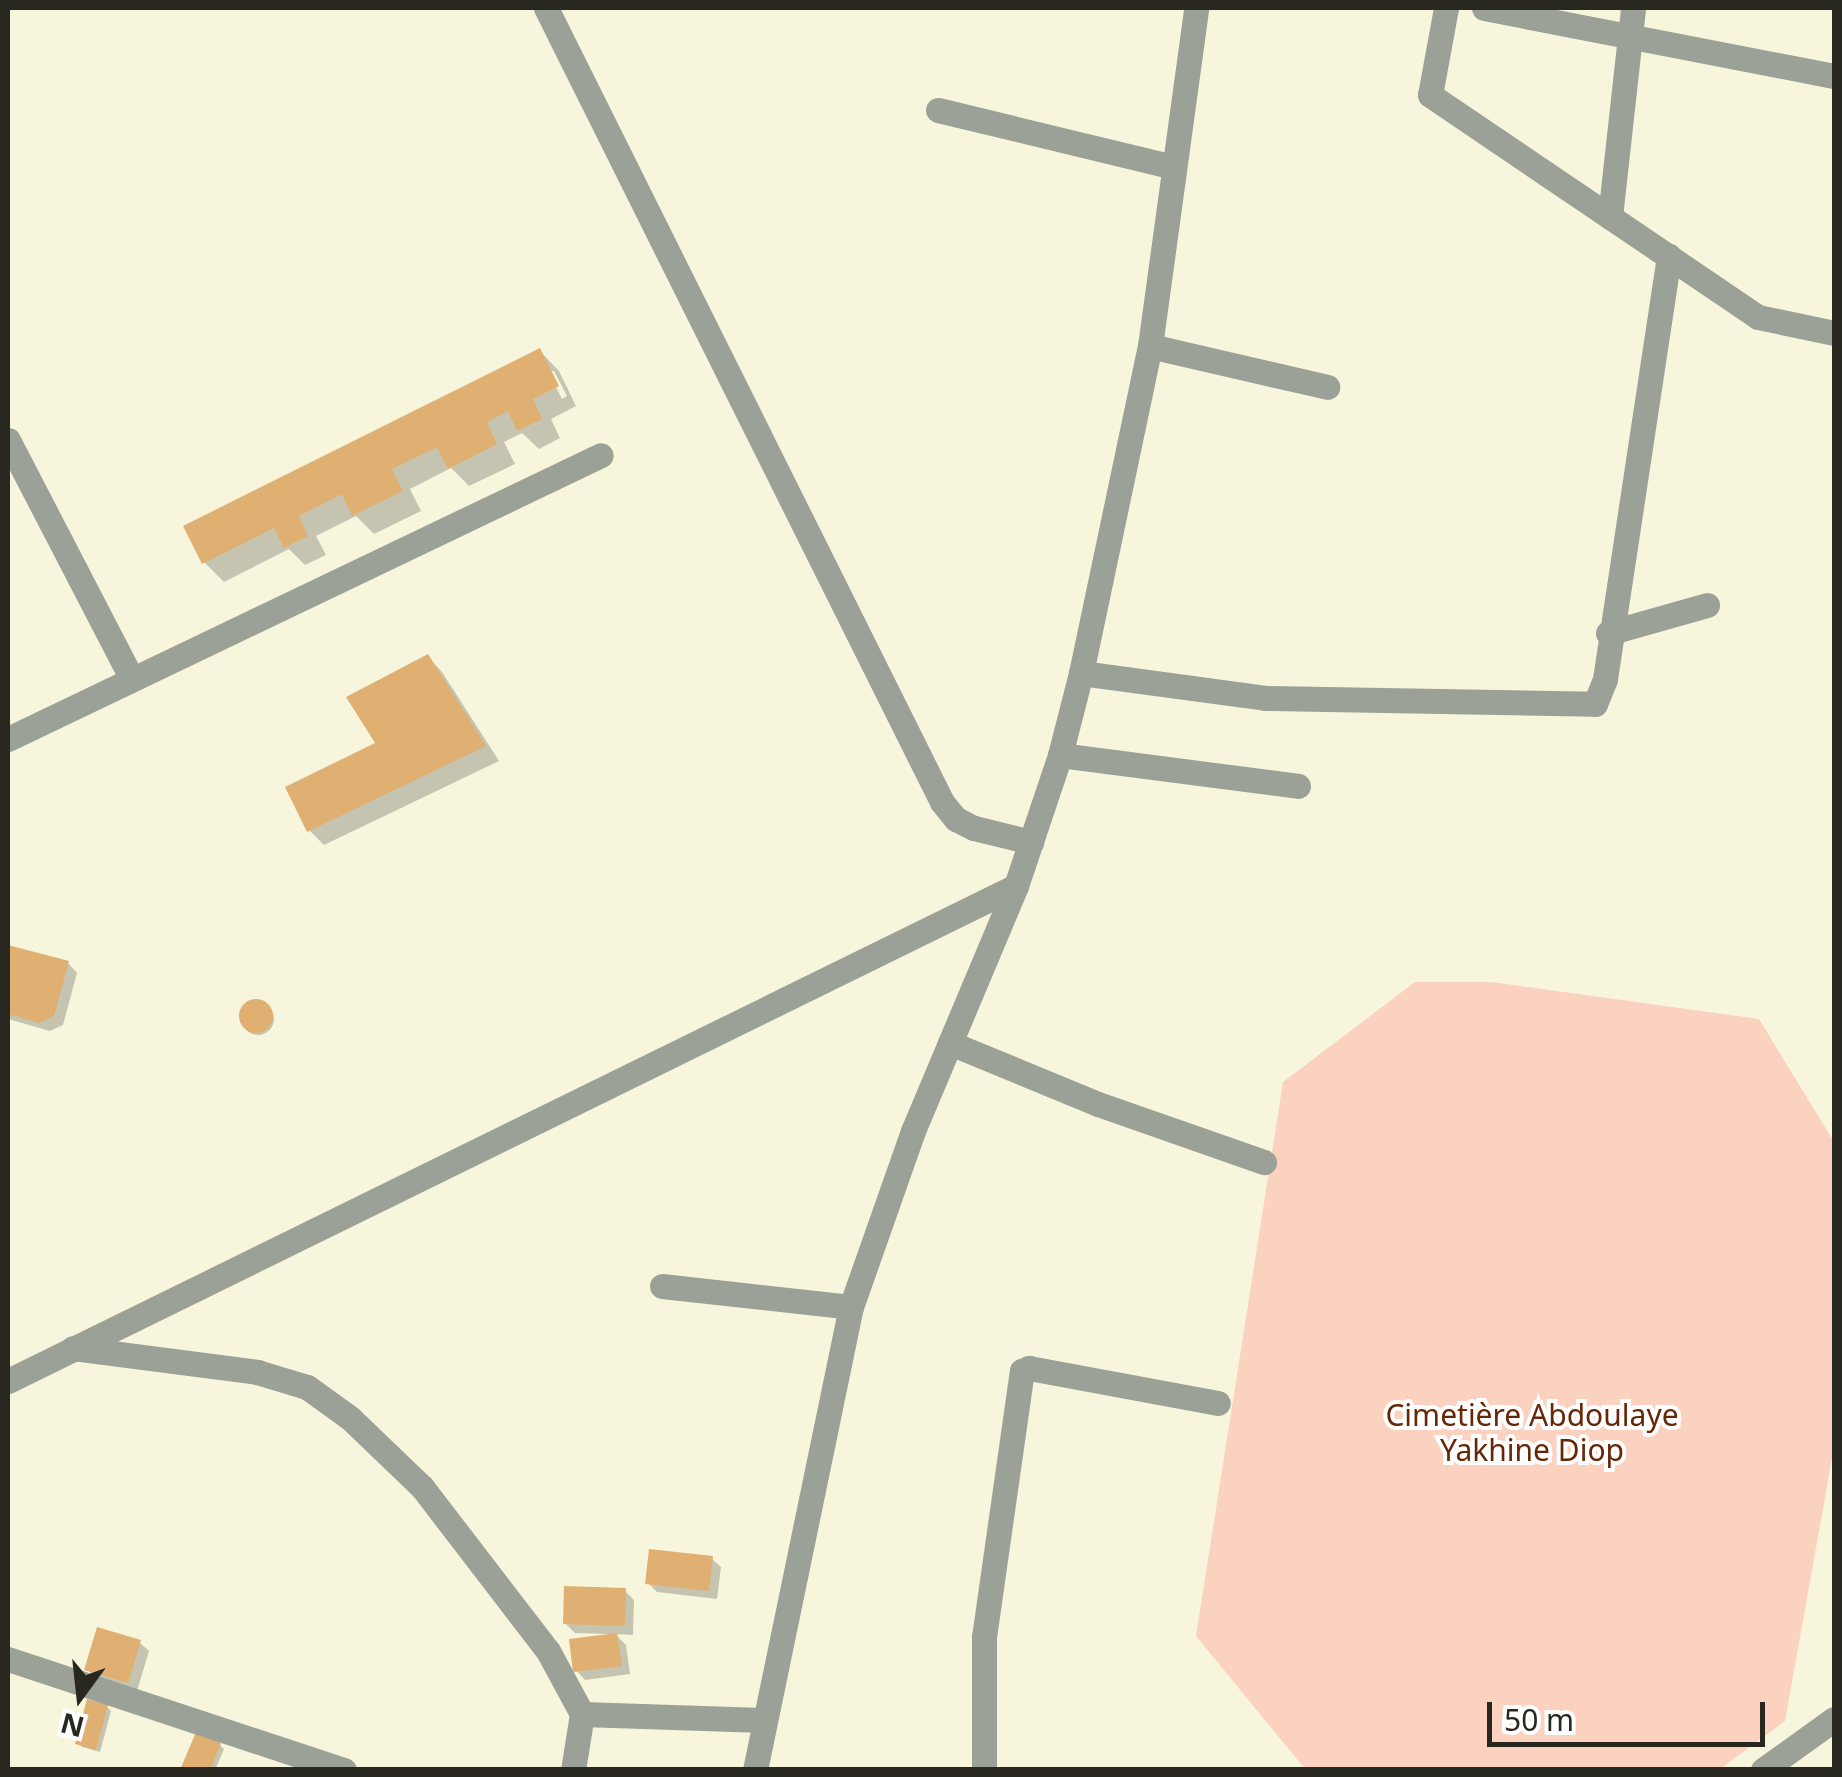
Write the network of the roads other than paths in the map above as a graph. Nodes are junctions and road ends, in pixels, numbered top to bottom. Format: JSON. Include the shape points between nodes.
{"nodes":[{"id":1,"x":1196,"y":8,"type":"edge"},
{"id":2,"x":1446,"y":8,"type":"edge"},
{"id":3,"x":1484,"y":8,"type":"edge"},
{"id":4,"x":1633,"y":8,"type":"edge"},
{"id":5,"x":550,"y":11,"type":"edge"},
{"id":6,"x":1627,"y":33,"type":"junction"},
{"id":7,"x":1834,"y":76,"type":"edge"},
{"id":8,"x":938,"y":110,"type":"dead end"},
{"id":9,"x":1173,"y":167,"type":"junction"},
{"id":10,"x":1610,"y":216,"type":"junction"},
{"id":11,"x":1668,"y":256,"type":"junction"},
{"id":12,"x":1834,"y":333,"type":"edge"},
{"id":13,"x":1150,"y":346,"type":"junction"},
{"id":14,"x":1327,"y":387,"type":"dead end"},
{"id":15,"x":8,"y":440,"type":"edge"},
{"id":16,"x":601,"y":455,"type":"dead end"},
{"id":17,"x":1707,"y":605,"type":"dead end"},
{"id":18,"x":1608,"y":633,"type":"junction"},
{"id":19,"x":1081,"y":673,"type":"junction"},
{"id":20,"x":132,"y":679,"type":"junction"},
{"id":21,"x":8,"y":738,"type":"edge"},
{"id":22,"x":1060,"y":755,"type":"junction"},
{"id":23,"x":1298,"y":786,"type":"dead end"},
{"id":24,"x":1031,"y":842,"type":"junction"},
{"id":25,"x":1016,"y":886,"type":"junction"},
{"id":26,"x":950,"y":1043,"type":"junction"},
{"id":27,"x":1264,"y":1162,"type":"dead end"},
{"id":28,"x":662,"y":1286,"type":"dead end"},
{"id":29,"x":850,"y":1307,"type":"junction"},
{"id":30,"x":72,"y":1348,"type":"junction"},
{"id":31,"x":8,"y":1381,"type":"edge"},
{"id":32,"x":1218,"y":1403,"type":"dead end"},
{"id":33,"x":8,"y":1659,"type":"edge"},
{"id":34,"x":582,"y":1714,"type":"junction"},
{"id":35,"x":1834,"y":1719,"type":"edge"},
{"id":36,"x":763,"y":1720,"type":"junction"},
{"id":37,"x":344,"y":1770,"type":"edge"},
{"id":38,"x":573,"y":1770,"type":"edge"},
{"id":39,"x":755,"y":1770,"type":"edge"},
{"id":40,"x":984,"y":1770,"type":"edge"},
{"id":41,"x":1763,"y":1770,"type":"edge"}],
"edges":[{"from":1,"to":9,"type":"street"},
{"from":2,"to":10,"type":"street","via":[[1430,95]]},
{"from":3,"to":6,"type":"street"},
{"from":4,"to":6,"type":"street"},
{"from":5,"to":24,"type":"street","via":[[942,802],[974,828]]},
{"from":6,"to":7,"type":"street"},
{"from":6,"to":10,"type":"street"},
{"from":8,"to":9,"type":"street"},
{"from":9,"to":13,"type":"street"},
{"from":10,"to":11,"type":"street"},
{"from":11,"to":12,"type":"street","via":[[1758,316]]},
{"from":11,"to":18,"type":"street"},
{"from":13,"to":14,"type":"street"},
{"from":13,"to":19,"type":"street"},
{"from":15,"to":20,"type":"street"},
{"from":16,"to":20,"type":"street"},
{"from":17,"to":18,"type":"street"},
{"from":18,"to":19,"type":"street","via":[[1605,679],[1595,704],[1265,698]]},
{"from":19,"to":22,"type":"street"},
{"from":20,"to":21,"type":"street"},
{"from":22,"to":23,"type":"street"},
{"from":22,"to":24,"type":"street"},
{"from":24,"to":25,"type":"street"},
{"from":25,"to":26,"type":"street"},
{"from":25,"to":30,"type":"street"},
{"from":26,"to":27,"type":"street"},
{"from":26,"to":29,"type":"street"},
{"from":28,"to":29,"type":"street"},
{"from":29,"to":36,"type":"street"},
{"from":30,"to":31,"type":"street"},
{"from":30,"to":34,"type":"street","via":[[257,1372],[322,1397],[422,1487],[548,1651]]},
{"from":32,"to":40,"type":"street","via":[[1022,1371],[984,1637]]},
{"from":33,"to":37,"type":"street"},
{"from":34,"to":36,"type":"street"},
{"from":34,"to":38,"type":"street"},
{"from":35,"to":41,"type":"street"},
{"from":36,"to":39,"type":"street"}]}
